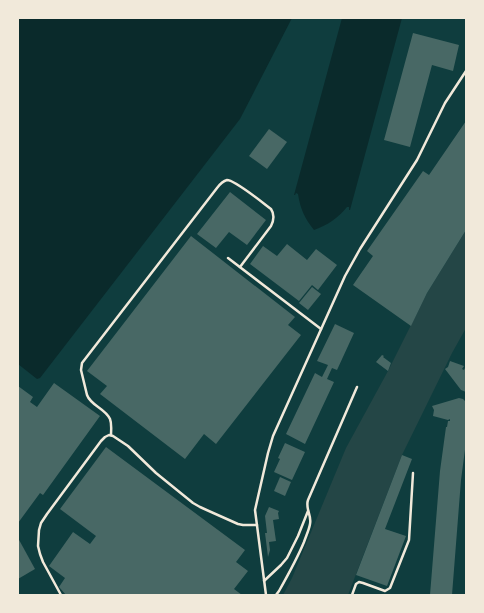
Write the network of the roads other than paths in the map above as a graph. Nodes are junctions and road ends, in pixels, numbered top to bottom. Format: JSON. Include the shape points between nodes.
{"nodes":[{"id":1,"x":466,"y":71,"type":"edge"},
{"id":2,"x":228,"y":258,"type":"dead end"},
{"id":3,"x":240,"y":266,"type":"junction"},
{"id":4,"x":321,"y":329,"type":"junction"},
{"id":5,"x":357,"y":387,"type":"dead end"},
{"id":6,"x":111,"y":435,"type":"junction"},
{"id":7,"x":413,"y":473,"type":"dead end"},
{"id":8,"x":308,"y":511,"type":"junction"},
{"id":9,"x":257,"y":525,"type":"junction"},
{"id":10,"x":264,"y":581,"type":"junction"},
{"id":11,"x":61,"y":595,"type":"edge"},
{"id":12,"x":266,"y":595,"type":"edge"},
{"id":13,"x":276,"y":595,"type":"edge"},
{"id":14,"x":352,"y":595,"type":"edge"}],
"edges":[{"from":1,"to":4,"type":"lane","via":[[445,103],[417,160],[355,257]]},
{"from":2,"to":3,"type":"lane"},
{"from":3,"to":4,"type":"lane"},
{"from":3,"to":6,"type":"lane","via":[[271,226],[274,215],[271,209],[229,180],[217,188],[82,363],[88,398],[108,415]]},
{"from":4,"to":9,"type":"lane","via":[[271,443],[255,510]]},
{"from":5,"to":8,"type":"lane","via":[[308,500]]},
{"from":6,"to":9,"type":"lane","via":[[128,446],[156,473],[197,505],[238,524]]},
{"from":6,"to":11,"type":"lane","via":[[104,438],[88,458],[41,523],[38,546],[40,554]]},
{"from":7,"to":14,"type":"lane","via":[[409,540],[390,588],[386,591],[359,582]]},
{"from":8,"to":10,"type":"lane","via":[[287,558]]},
{"from":8,"to":13,"type":"lane","via":[[309,530],[294,565]]},
{"from":9,"to":10,"type":"lane"},
{"from":10,"to":12,"type":"lane"}]}
